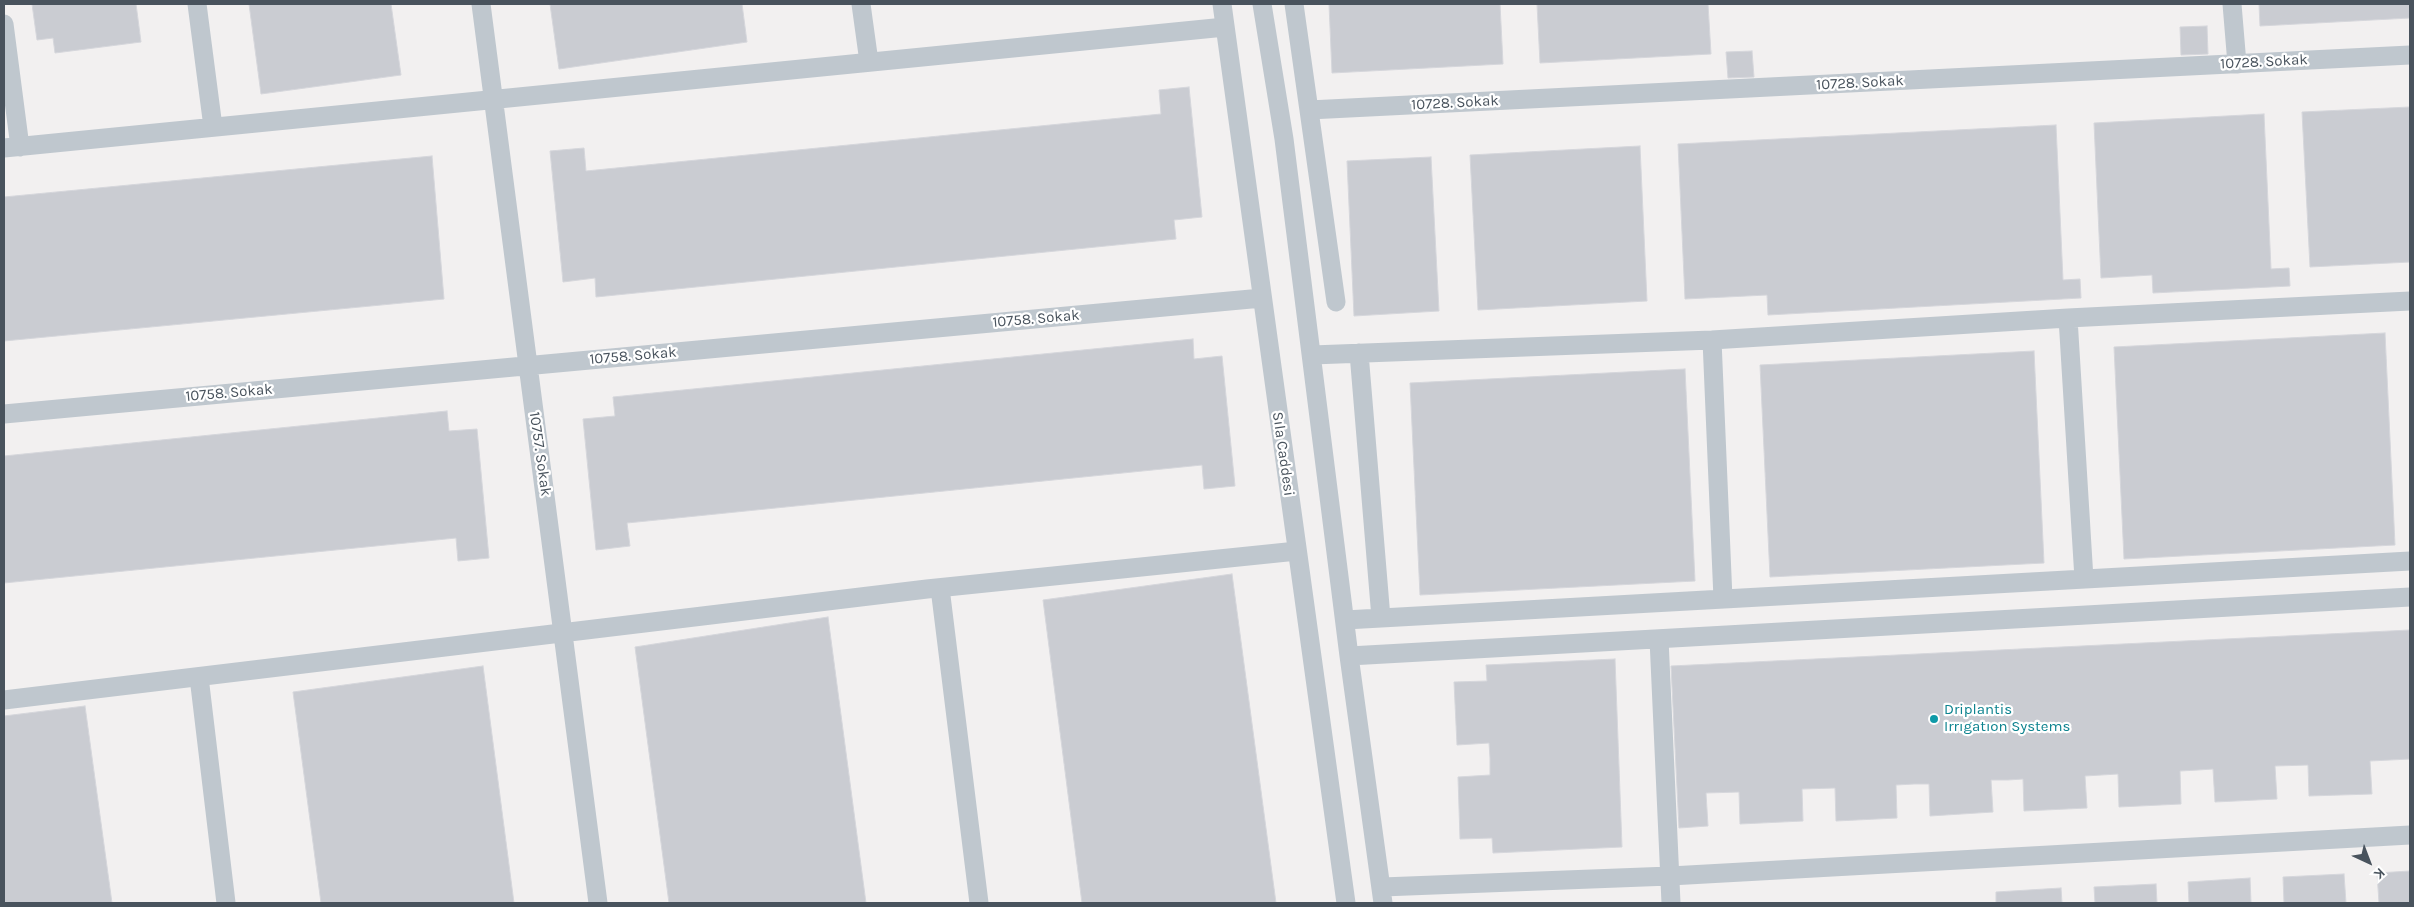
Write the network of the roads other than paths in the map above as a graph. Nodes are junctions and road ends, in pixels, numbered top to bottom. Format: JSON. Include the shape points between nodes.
{"nodes":[{"id":1,"x":197,"y":4,"type":"edge"},
{"id":2,"x":481,"y":4,"type":"edge"},
{"id":3,"x":861,"y":4,"type":"edge"},
{"id":4,"x":1222,"y":4,"type":"edge"},
{"id":5,"x":1262,"y":4,"type":"edge"},
{"id":6,"x":1294,"y":4,"type":"edge"},
{"id":7,"x":2232,"y":4,"type":"edge"},
{"id":8,"x":4,"y":24,"type":"edge"},
{"id":9,"x":1225,"y":27,"type":"junction"},
{"id":10,"x":2410,"y":55,"type":"edge"},
{"id":11,"x":869,"y":62,"type":"junction"},
{"id":12,"x":2237,"y":64,"type":"junction"},
{"id":13,"x":494,"y":100,"type":"junction"},
{"id":14,"x":1309,"y":110,"type":"junction"},
{"id":15,"x":213,"y":127,"type":"junction"},
{"id":16,"x":12,"y":148,"type":"edge"},
{"id":17,"x":1262,"y":298,"type":"junction"},
{"id":18,"x":2410,"y":301,"type":"edge"},
{"id":19,"x":1336,"y":302,"type":"dead end"},
{"id":20,"x":2068,"y":318,"type":"junction"},
{"id":21,"x":1712,"y":340,"type":"junction"},
{"id":22,"x":1359,"y":353,"type":"junction"},
{"id":23,"x":1312,"y":355,"type":"junction"},
{"id":24,"x":528,"y":365,"type":"junction"},
{"id":25,"x":4,"y":414,"type":"edge"},
{"id":26,"x":1297,"y":551,"type":"junction"},
{"id":27,"x":2410,"y":561,"type":"edge"},
{"id":28,"x":2084,"y":579,"type":"junction"},
{"id":29,"x":940,"y":588,"type":"junction"},
{"id":30,"x":2410,"y":597,"type":"edge"},
{"id":31,"x":1723,"y":599,"type":"junction"},
{"id":32,"x":1381,"y":618,"type":"junction"},
{"id":33,"x":1345,"y":620,"type":"junction"},
{"id":34,"x":564,"y":635,"type":"junction"},
{"id":35,"x":1659,"y":639,"type":"junction"},
{"id":36,"x":1349,"y":656,"type":"junction"},
{"id":37,"x":199,"y":677,"type":"junction"},
{"id":38,"x":4,"y":700,"type":"edge"},
{"id":39,"x":2410,"y":835,"type":"edge"},
{"id":40,"x":1670,"y":876,"type":"junction"},
{"id":41,"x":1383,"y":895,"type":"edge"},
{"id":42,"x":226,"y":903,"type":"edge"},
{"id":43,"x":598,"y":903,"type":"edge"},
{"id":44,"x":979,"y":903,"type":"edge"},
{"id":45,"x":1346,"y":903,"type":"edge"},
{"id":46,"x":1672,"y":903,"type":"edge"}],
"edges":[{"from":1,"to":15,"type":"street"},
{"from":2,"to":13,"type":"street","name":"10757. Sokak"},
{"from":3,"to":11,"type":"street"},
{"from":4,"to":9,"type":"street","name":"Sıla Caddesi"},
{"from":5,"to":23,"type":"street","via":[[1284,139]]},
{"from":6,"to":14,"type":"street"},
{"from":7,"to":12,"type":"street"},
{"from":8,"to":16,"type":"street"},
{"from":9,"to":11,"type":"street"},
{"from":9,"to":17,"type":"street","name":"Sıla Caddesi"},
{"from":10,"to":12,"type":"street","name":"10728. Sokak"},
{"from":11,"to":13,"type":"street"},
{"from":12,"to":14,"type":"street","name":"10728. Sokak"},
{"from":13,"to":15,"type":"street"},
{"from":13,"to":24,"type":"street","name":"10757. Sokak"},
{"from":14,"to":19,"type":"street"},
{"from":15,"to":16,"type":"street"},
{"from":17,"to":24,"type":"street","name":"10758. Sokak"},
{"from":17,"to":26,"type":"street","name":"Sıla Caddesi"},
{"from":18,"to":20,"type":"street"},
{"from":20,"to":21,"type":"street"},
{"from":20,"to":28,"type":"street"},
{"from":21,"to":22,"type":"street"},
{"from":21,"to":31,"type":"street"},
{"from":22,"to":23,"type":"street"},
{"from":22,"to":32,"type":"street"},
{"from":23,"to":33,"type":"street"},
{"from":24,"to":25,"type":"street","name":"10758. Sokak"},
{"from":24,"to":34,"type":"street","name":"10757. Sokak"},
{"from":26,"to":29,"type":"street"},
{"from":26,"to":45,"type":"street","name":"Sıla Caddesi"},
{"from":27,"to":28,"type":"street"},
{"from":28,"to":31,"type":"street"},
{"from":29,"to":34,"type":"street"},
{"from":29,"to":44,"type":"street"},
{"from":30,"to":35,"type":"street"},
{"from":31,"to":32,"type":"street"},
{"from":32,"to":33,"type":"street"},
{"from":33,"to":36,"type":"street"},
{"from":34,"to":37,"type":"street"},
{"from":34,"to":43,"type":"street","name":"10757. Sokak"},
{"from":35,"to":36,"type":"street"},
{"from":35,"to":40,"type":"street"},
{"from":36,"to":41,"type":"street"},
{"from":37,"to":38,"type":"street"},
{"from":37,"to":42,"type":"street"},
{"from":39,"to":40,"type":"street"},
{"from":40,"to":41,"type":"street"},
{"from":40,"to":46,"type":"street"}]}
